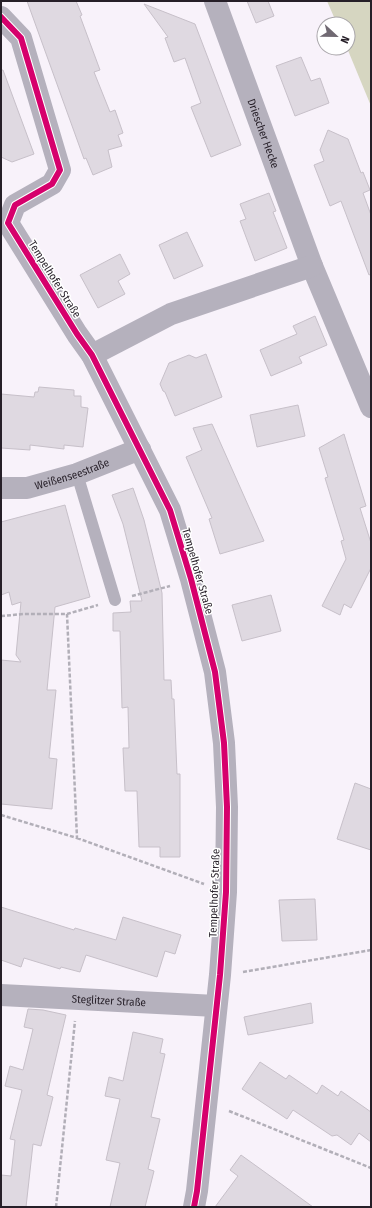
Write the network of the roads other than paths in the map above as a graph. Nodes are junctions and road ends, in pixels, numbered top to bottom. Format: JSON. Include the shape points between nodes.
{"nodes":[{"id":1,"x":215,"y":1,"type":"edge"},
{"id":2,"x":1,"y":17,"type":"edge"},
{"id":3,"x":312,"y":266,"type":"junction"},
{"id":4,"x":92,"y":355,"type":"junction"},
{"id":5,"x":371,"y":407,"type":"edge"},
{"id":6,"x":140,"y":449,"type":"junction"},
{"id":7,"x":77,"y":474,"type":"junction"},
{"id":8,"x":1,"y":488,"type":"edge"},
{"id":9,"x":115,"y":600,"type":"dead end"},
{"id":10,"x":1,"y":995,"type":"edge"},
{"id":11,"x":216,"y":1006,"type":"junction"},
{"id":12,"x":194,"y":1207,"type":"edge"}],
"edges":[{"from":1,"to":3,"type":"street","name":"Driescher Hecke"},
{"from":2,"to":4,"type":"street","name":"Tempelhofer Straße","via":[[21,38],[60,170],[52,184],[15,205],[8,223]]},
{"from":3,"to":4,"type":"street","via":[[171,314]]},
{"from":3,"to":5,"type":"street","name":"Driescher Hecke"},
{"from":4,"to":6,"type":"street","name":"Tempelhofer Straße"},
{"from":6,"to":7,"type":"street","name":"Weißenseestraße"},
{"from":6,"to":11,"type":"street","name":"Tempelhofer Straße","via":[[170,510],[215,672],[224,743],[227,807],[226,892]]},
{"from":7,"to":8,"type":"street","name":"Weißenseestraße","via":[[27,488]]},
{"from":7,"to":9,"type":"lane"},
{"from":10,"to":11,"type":"street","name":"Steglitzer Straße"},
{"from":11,"to":12,"type":"street","name":"Tempelhofer Straße"}]}
